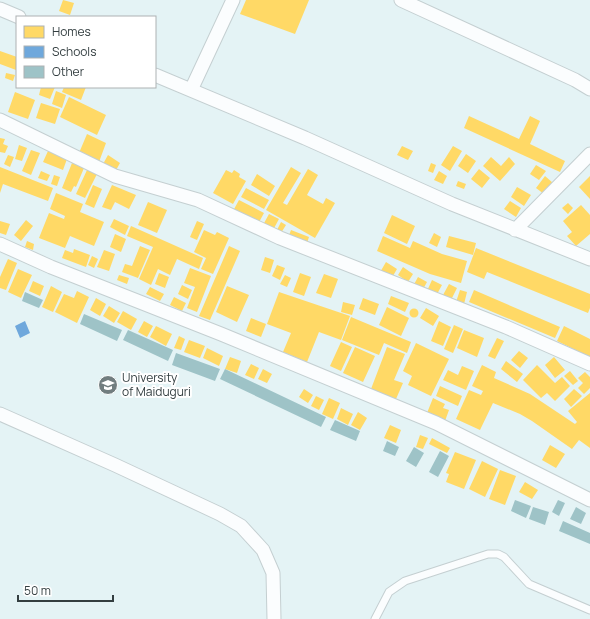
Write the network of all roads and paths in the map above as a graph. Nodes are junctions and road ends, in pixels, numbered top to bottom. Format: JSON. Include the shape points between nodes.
{"nodes":[{"id":1,"x":233,"y":0,"type":"edge"},
{"id":2,"x":401,"y":0,"type":"edge"},
{"id":3,"x":0,"y":9,"type":"edge"},
{"id":4,"x":17,"y":16,"type":"edge"},
{"id":5,"x":156,"y":75,"type":"edge"},
{"id":6,"x":590,"y":89,"type":"edge"},
{"id":7,"x":191,"y":90,"type":"junction"},
{"id":8,"x":0,"y":120,"type":"edge"},
{"id":9,"x":590,"y":154,"type":"edge"},
{"id":10,"x":515,"y":230,"type":"junction"},
{"id":11,"x":0,"y":244,"type":"edge"},
{"id":12,"x":590,"y":260,"type":"edge"},
{"id":13,"x":590,"y":364,"type":"edge"},
{"id":14,"x":0,"y":414,"type":"edge"},
{"id":15,"x":590,"y":500,"type":"edge"},
{"id":16,"x":590,"y":610,"type":"edge"},
{"id":17,"x":274,"y":619,"type":"edge"},
{"id":18,"x":375,"y":619,"type":"edge"}],
"edges":[{"from":1,"to":7,"type":"street"},
{"from":2,"to":6,"type":"street"},
{"from":3,"to":4,"type":"street"},
{"from":5,"to":7,"type":"street"},
{"from":7,"to":10,"type":"street"},
{"from":8,"to":13,"type":"street","via":[[115,176],[198,200],[280,238],[506,327]]},
{"from":9,"to":10,"type":"street"},
{"from":10,"to":12,"type":"street"},
{"from":11,"to":15,"type":"street","via":[[51,268],[221,334],[436,424]]},
{"from":14,"to":17,"type":"street","via":[[115,465],[241,526],[263,550],[273,573]]},
{"from":16,"to":18,"type":"lane","via":[[529,584],[504,557],[488,554],[405,582],[389,592]]}]}
